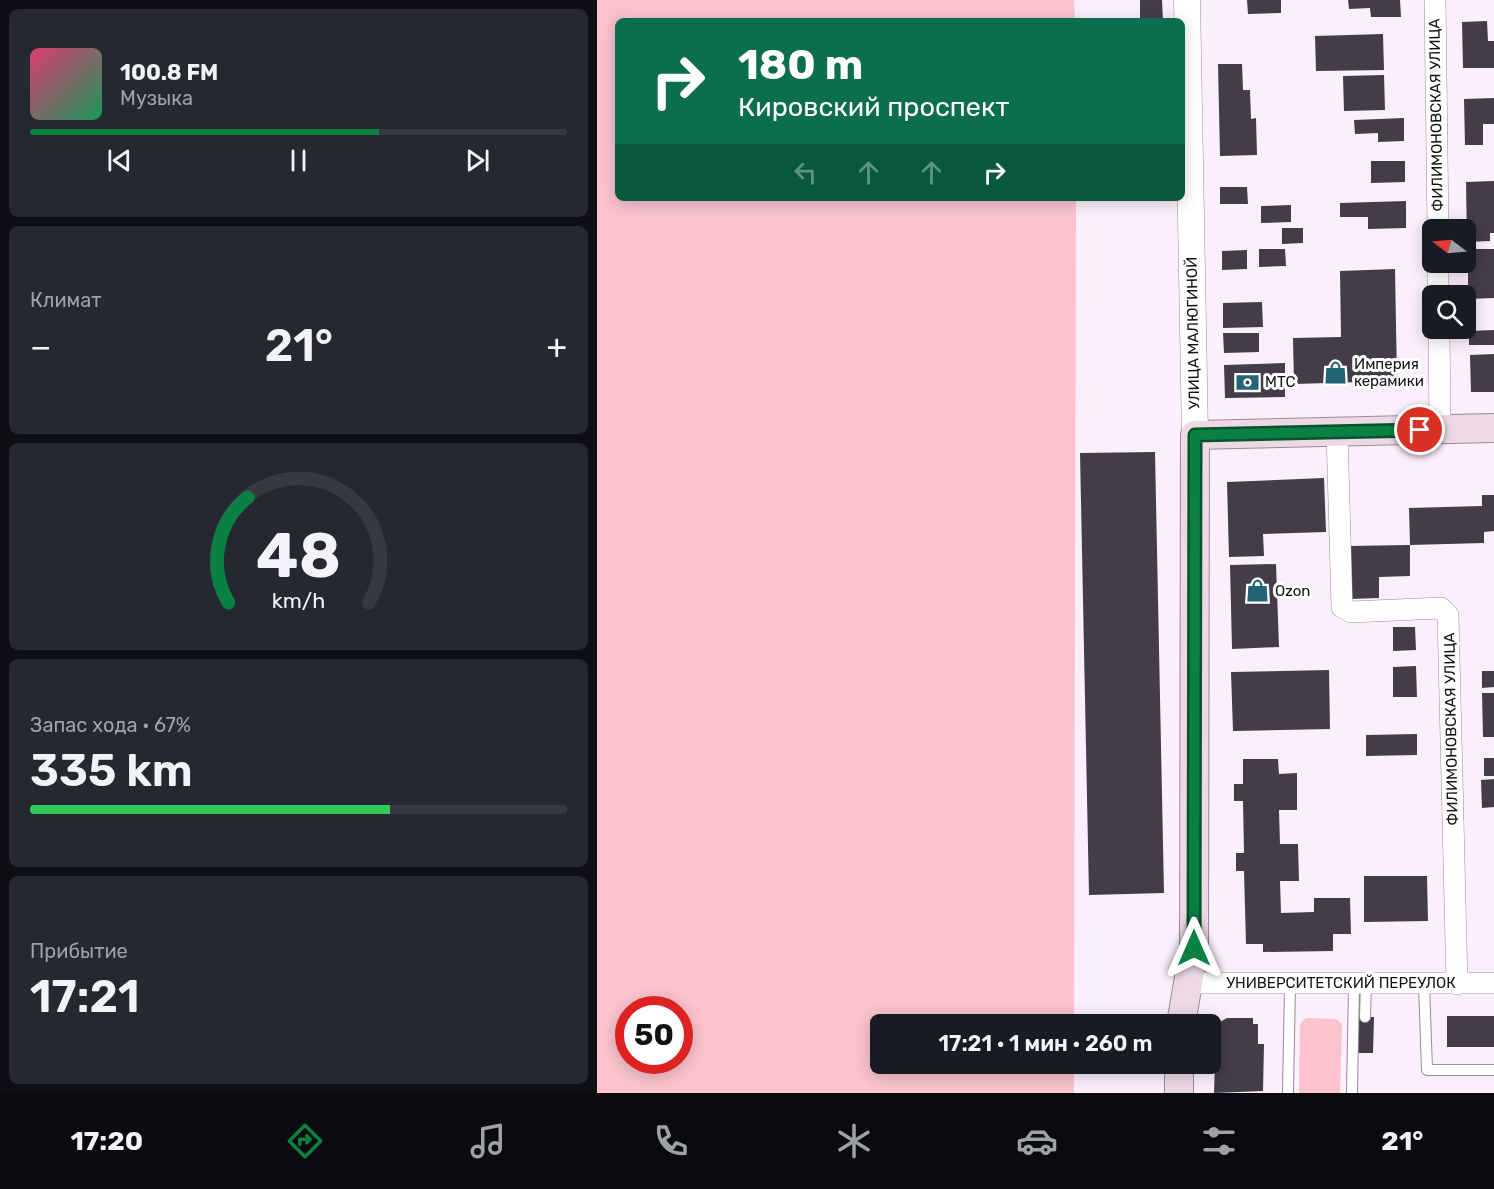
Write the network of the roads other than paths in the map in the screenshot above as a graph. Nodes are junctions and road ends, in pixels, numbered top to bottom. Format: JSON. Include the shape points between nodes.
{"nodes":[{"id":1,"x":1187,"y":0,"type":"edge"},
{"id":2,"x":1435,"y":0,"type":"edge"},
{"id":3,"x":1438,"y":219,"type":"edge"},
{"id":4,"x":1439,"y":339,"type":"edge"},
{"id":5,"x":1494,"y":428,"type":"edge"},
{"id":6,"x":1440,"y":430,"type":"junction"},
{"id":7,"x":1337,"y":432,"type":"junction"},
{"id":8,"x":1195,"y":435,"type":"junction"},
{"id":9,"x":1188,"y":983,"type":"junction"},
{"id":10,"x":1494,"y":983,"type":"edge"},
{"id":11,"x":1290,"y":984,"type":"junction"},
{"id":12,"x":1360,"y":984,"type":"junction"},
{"id":13,"x":1424,"y":984,"type":"junction"},
{"id":14,"x":1457,"y":984,"type":"junction"},
{"id":15,"x":1183,"y":1014,"type":"edge"},
{"id":16,"x":1365,"y":1017,"type":"dead end"},
{"id":17,"x":1494,"y":1070,"type":"edge"},
{"id":18,"x":1179,"y":1074,"type":"edge"},
{"id":19,"x":1179,"y":1093,"type":"edge"},
{"id":20,"x":1288,"y":1093,"type":"edge"},
{"id":21,"x":1352,"y":1093,"type":"edge"}],
"edges":[{"from":1,"to":8,"type":"street","name":"УЛИЦА МАЛЮГИНОЙ"},
{"from":2,"to":3,"type":"street","name":"ФИЛИМОНОВСКАЯ УЛИЦА"},
{"from":4,"to":6,"type":"street"},
{"from":5,"to":6,"type":"main road"},
{"from":6,"to":7,"type":"main road"},
{"from":7,"to":8,"type":"main road"},
{"from":7,"to":14,"type":"street","name":"ФИЛИМОНОВСКАЯ УЛИЦА","via":[[1342,607],[1351,612],[1441,608],[1448,615]]},
{"from":8,"to":9,"type":"main road","name":"УЛИЦА МАЛЮГИНОЙ","via":[[1194,948]]},
{"from":9,"to":11,"type":"street","name":"УНИВЕРСИТЕТСКИЙ ПЕРЕУЛОК"},
{"from":9,"to":15,"type":"main road","name":"УЛИЦА МАЛЮГИНОЙ"},
{"from":10,"to":14,"type":"street","name":"УНИВЕРСИТЕТСКИЙ ПЕРЕУЛОК"},
{"from":11,"to":12,"type":"street","name":"УНИВЕРСИТЕТСКИЙ ПЕРЕУЛОК"},
{"from":11,"to":20,"type":"lane"},
{"from":12,"to":13,"type":"street","name":"УНИВЕРСИТЕТСКИЙ ПЕРЕУЛОК"},
{"from":12,"to":16,"type":"lane"},
{"from":12,"to":21,"type":"lane"},
{"from":13,"to":14,"type":"street","name":"УНИВЕРСИТЕТСКИЙ ПЕРЕУЛОК"},
{"from":13,"to":17,"type":"lane","via":[[1427,1070]]},
{"from":18,"to":19,"type":"main road"}]}
